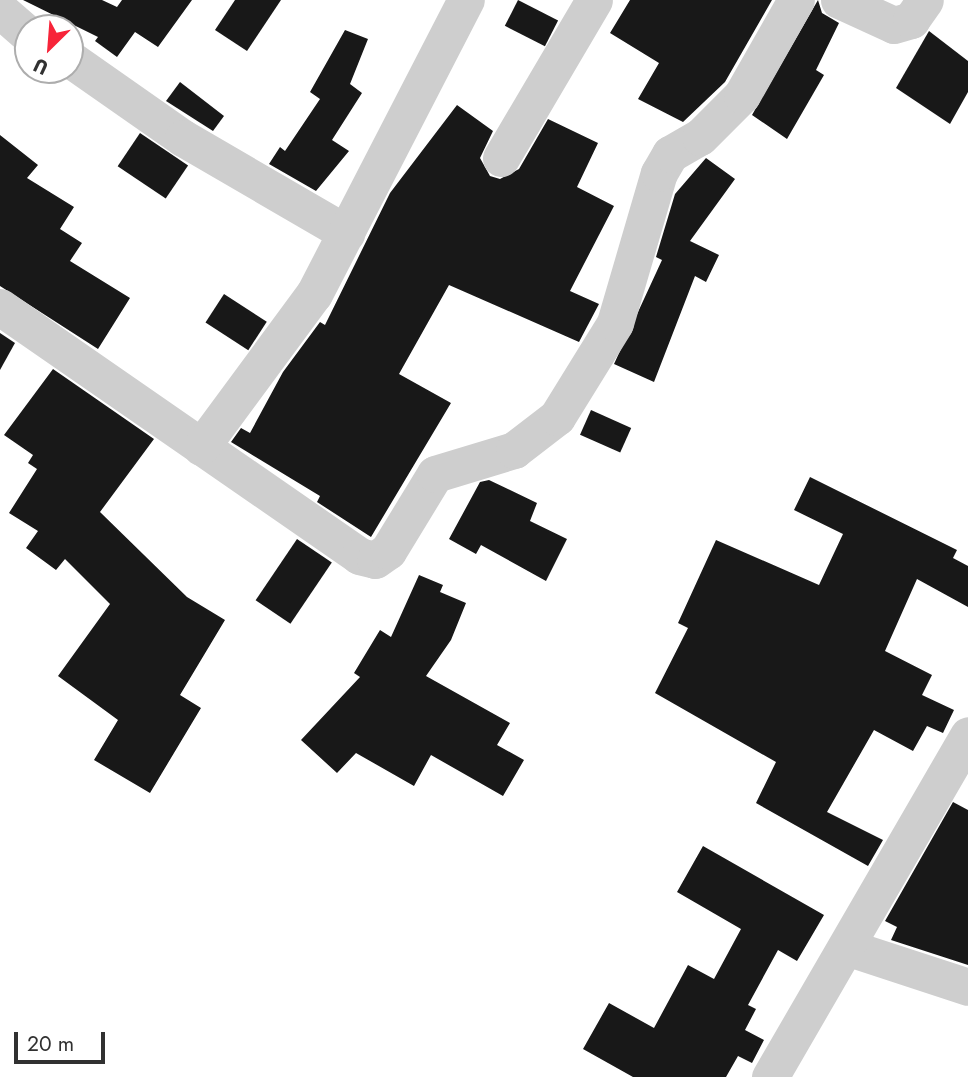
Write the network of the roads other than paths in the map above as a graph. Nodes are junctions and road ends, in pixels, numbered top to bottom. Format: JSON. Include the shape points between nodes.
{"nodes":[{"id":1,"x":466,"y":0,"type":"edge"},
{"id":2,"x":594,"y":0,"type":"edge"},
{"id":3,"x":796,"y":0,"type":"edge"},
{"id":4,"x":839,"y":0,"type":"edge"},
{"id":5,"x":925,"y":0,"type":"edge"},
{"id":6,"x":0,"y":10,"type":"edge"},
{"id":7,"x":14,"y":22,"type":"edge"},
{"id":8,"x":84,"y":69,"type":"edge"},
{"id":9,"x":501,"y":158,"type":"dead end"},
{"id":10,"x":346,"y":233,"type":"junction"},
{"id":11,"x":0,"y":307,"type":"edge"},
{"id":12,"x":201,"y":447,"type":"junction"},
{"id":13,"x":968,"y":736,"type":"edge"},
{"id":14,"x":849,"y":947,"type":"junction"},
{"id":15,"x":968,"y":987,"type":"edge"},
{"id":16,"x":770,"y":1077,"type":"edge"}],
"edges":[{"from":1,"to":10,"type":"street"},
{"from":2,"to":9,"type":"street"},
{"from":3,"to":12,"type":"street","via":[[742,95],[700,137],[670,154],[659,173],[620,311],[557,417],[514,450],[435,474],[388,551],[375,559],[359,556]]},
{"from":4,"to":5,"type":"street","via":[[894,25],[911,20]]},
{"from":6,"to":7,"type":"street"},
{"from":8,"to":10,"type":"street","via":[[183,138]]},
{"from":10,"to":12,"type":"street","via":[[314,295]]},
{"from":11,"to":12,"type":"street"},
{"from":13,"to":14,"type":"street"},
{"from":14,"to":15,"type":"street"},
{"from":14,"to":16,"type":"street"}]}
